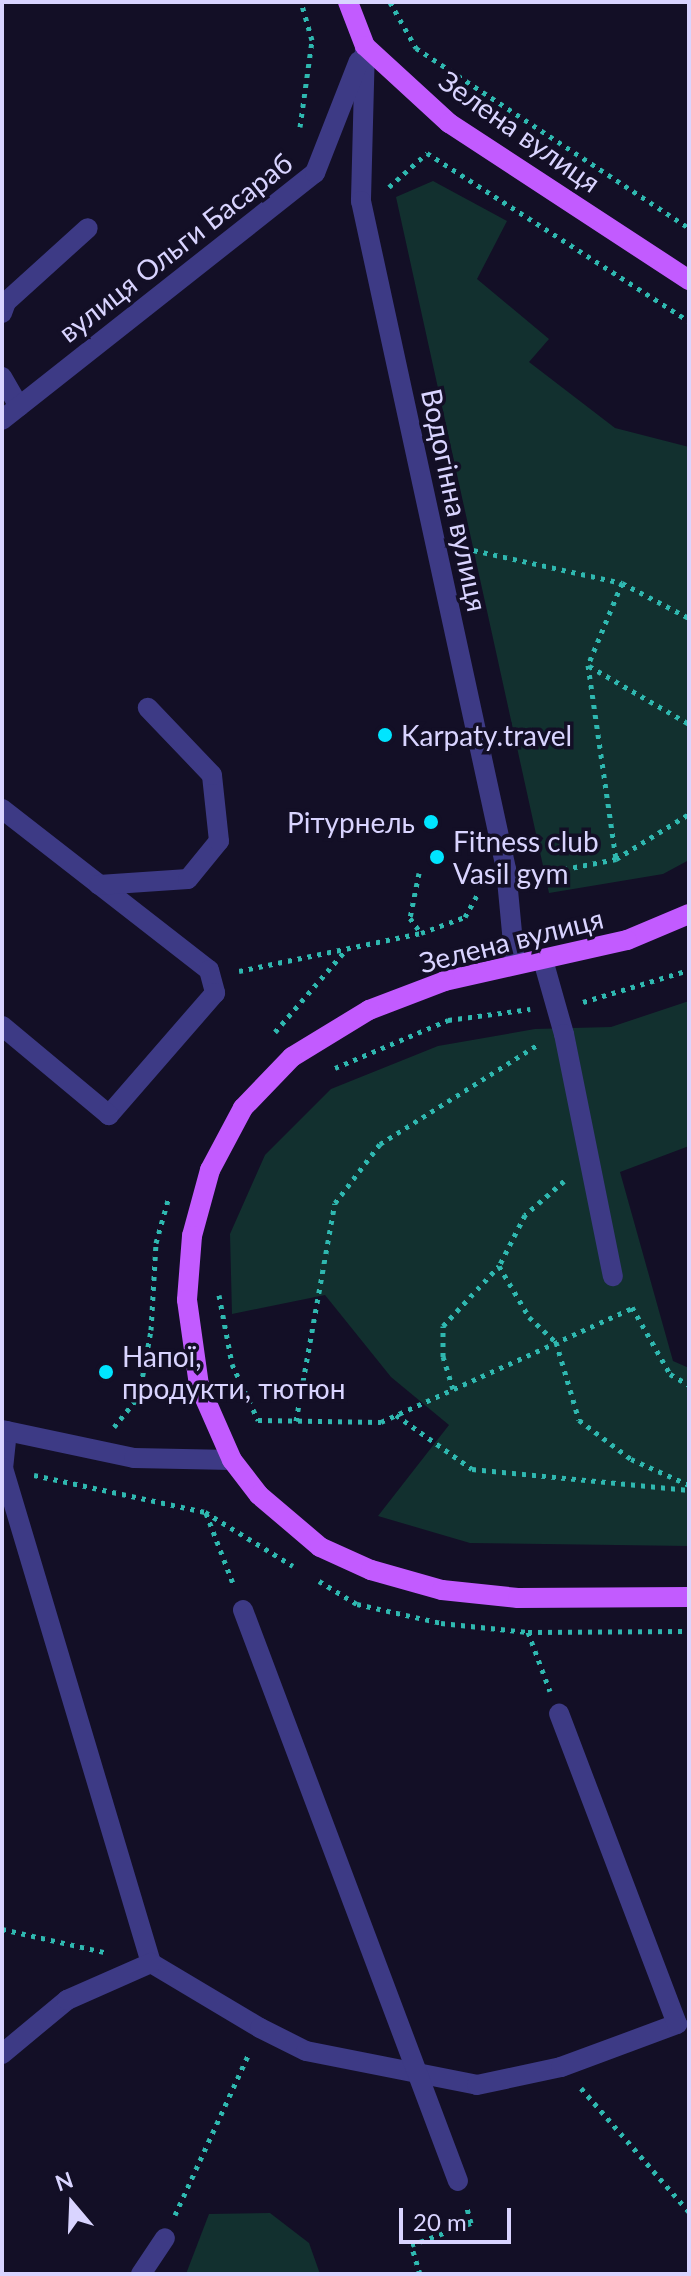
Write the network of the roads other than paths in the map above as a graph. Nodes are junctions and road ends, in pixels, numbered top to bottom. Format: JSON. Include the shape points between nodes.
{"nodes":[{"id":1,"x":348,"y":2,"type":"edge"},
{"id":2,"x":365,"y":46,"type":"junction"},
{"id":3,"x":88,"y":228,"type":"dead end"},
{"id":4,"x":689,"y":280,"type":"edge"},
{"id":5,"x":2,"y":313,"type":"edge"},
{"id":6,"x":2,"y":377,"type":"edge"},
{"id":7,"x":19,"y":407,"type":"junction"},
{"id":8,"x":2,"y":420,"type":"edge"},
{"id":9,"x":148,"y":708,"type":"dead end"},
{"id":10,"x":2,"y":809,"type":"edge"},
{"id":11,"x":99,"y":885,"type":"junction"},
{"id":12,"x":689,"y":914,"type":"edge"},
{"id":13,"x":543,"y":960,"type":"junction"},
{"id":14,"x":515,"y":964,"type":"junction"},
{"id":15,"x":2,"y":1026,"type":"edge"},
{"id":16,"x":613,"y":1276,"type":"road end"},
{"id":17,"x":4,"y":1430,"type":"edge"},
{"id":18,"x":232,"y":1460,"type":"junction"},
{"id":19,"x":689,"y":1597,"type":"edge"},
{"id":20,"x":243,"y":1610,"type":"road end"},
{"id":21,"x":559,"y":1714,"type":"road end"},
{"id":22,"x":151,"y":1963,"type":"junction"},
{"id":23,"x":2,"y":2054,"type":"edge"},
{"id":24,"x":417,"y":2074,"type":"junction"},
{"id":25,"x":458,"y":2181,"type":"road end"},
{"id":26,"x":165,"y":2238,"type":"road end"},
{"id":27,"x":141,"y":2274,"type":"edge"}],
"edges":[{"from":1,"to":2,"type":"main road","name":"Зелена вулиця"},
{"from":2,"to":4,"type":"main road","name":"Зелена вулиця","via":[[449,123]]},
{"from":2,"to":7,"type":"street","name":"вулиця Ольги Басараб","via":[[315,173]]},
{"from":2,"to":14,"type":"street","name":"Водогінна вулиця","via":[[361,201],[506,869]]},
{"from":3,"to":5,"type":"street","via":[[6,302]]},
{"from":6,"to":7,"type":"street"},
{"from":7,"to":8,"type":"street","name":"вулиця Ольги Басараб"},
{"from":9,"to":11,"type":"street","via":[[212,775],[219,841],[188,879]]},
{"from":10,"to":11,"type":"street"},
{"from":11,"to":15,"type":"street","via":[[209,970],[215,993],[109,1115]]},
{"from":12,"to":13,"type":"main road","name":"Зелена вулиця","via":[[627,940]]},
{"from":13,"to":14,"type":"main road","name":"Зелена вулиця"},
{"from":13,"to":16,"type":"street","via":[[564,1034]]},
{"from":14,"to":18,"type":"main road","name":"Зелена вулиця","via":[[445,981],[369,1010],[292,1057],[243,1108],[210,1170],[192,1236],[187,1300],[199,1385]]},
{"from":17,"to":18,"type":"street","via":[[134,1458]]},
{"from":17,"to":22,"type":"street","via":[[3,1468]]},
{"from":18,"to":19,"type":"main road","name":"Зелена вулиця","via":[[289,1524],[320,1547],[371,1570],[442,1590],[518,1598]]},
{"from":20,"to":24,"type":"street"},
{"from":21,"to":24,"type":"street","via":[[677,2024],[561,2067],[477,2085]]},
{"from":22,"to":23,"type":"street","via":[[67,2000]]},
{"from":22,"to":24,"type":"street","via":[[306,2051]]},
{"from":24,"to":25,"type":"street"},
{"from":26,"to":27,"type":"street"}]}
